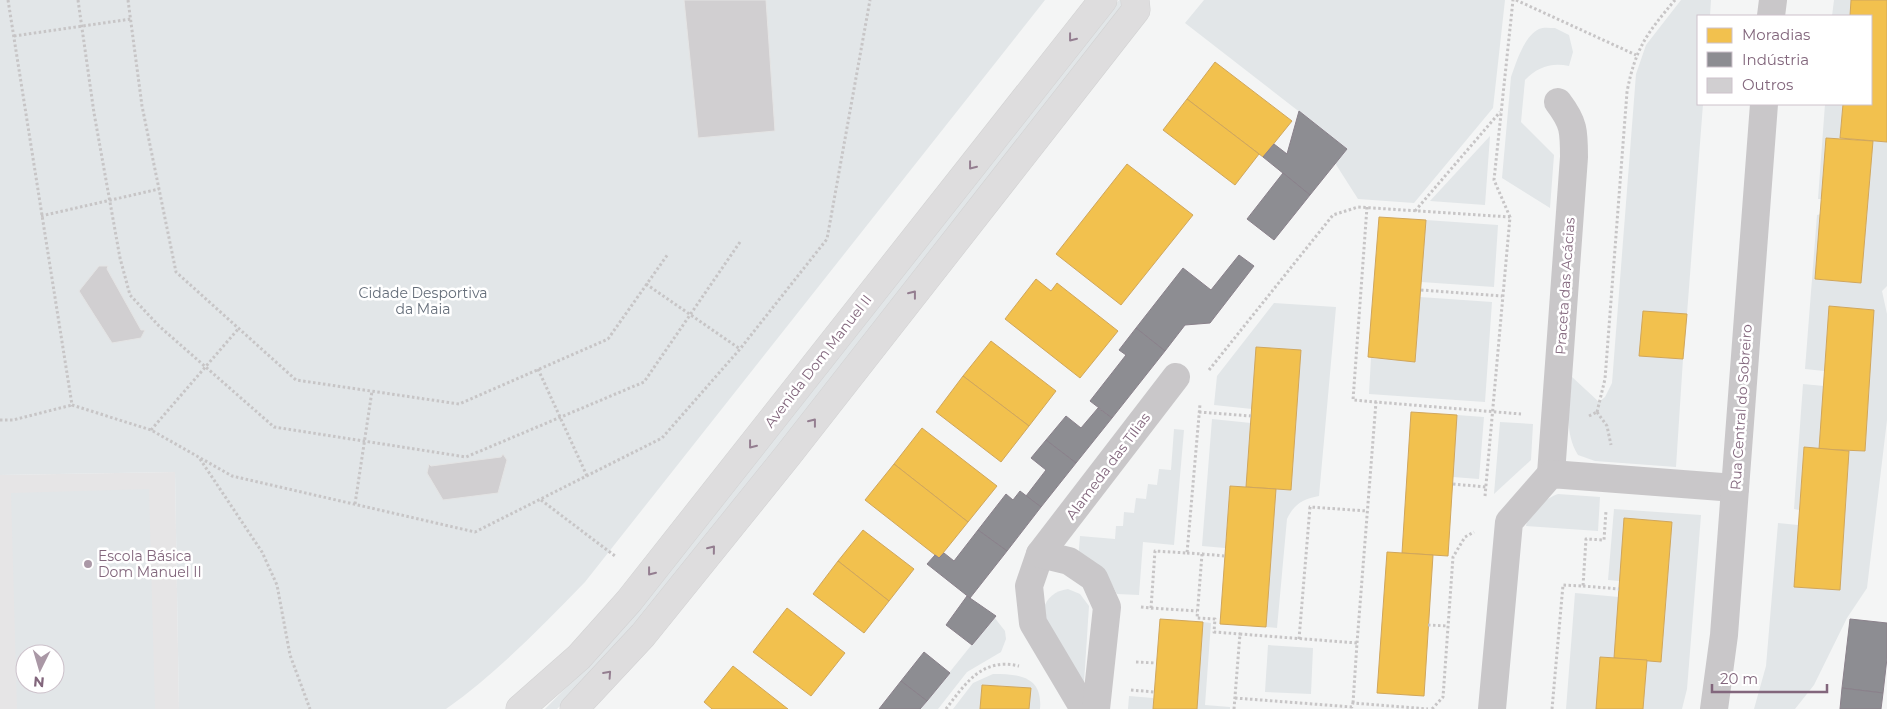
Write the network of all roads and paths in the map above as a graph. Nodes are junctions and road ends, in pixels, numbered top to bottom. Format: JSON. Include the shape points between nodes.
{"nodes":[{"id":1,"x":8,"y":0,"type":"edge"},
{"id":2,"x":78,"y":0,"type":"edge"},
{"id":3,"x":128,"y":0,"type":"edge"},
{"id":4,"x":870,"y":0,"type":"edge"},
{"id":5,"x":1103,"y":0,"type":"edge"},
{"id":6,"x":1135,"y":0,"type":"edge"},
{"id":7,"x":1515,"y":0,"type":"edge"},
{"id":8,"x":1674,"y":0,"type":"edge"},
{"id":9,"x":1773,"y":0,"type":"edge"},
{"id":10,"x":1771,"y":15,"type":"edge"},
{"id":11,"x":130,"y":18,"type":"junction"},
{"id":12,"x":82,"y":26,"type":"junction"},
{"id":13,"x":14,"y":36,"type":"junction"},
{"id":14,"x":1636,"y":55,"type":"junction"},
{"id":15,"x":1558,"y":102,"type":"dead end"},
{"id":16,"x":1764,"y":105,"type":"edge"},
{"id":17,"x":1500,"y":112,"type":"junction"},
{"id":18,"x":159,"y":189,"type":"junction"},
{"id":19,"x":110,"y":200,"type":"junction"},
{"id":20,"x":1368,"y":207,"type":"junction"},
{"id":21,"x":1415,"y":211,"type":"junction"},
{"id":22,"x":41,"y":216,"type":"junction"},
{"id":23,"x":1510,"y":216,"type":"junction"},
{"id":24,"x":740,"y":242,"type":"dead end"},
{"id":25,"x":668,"y":254,"type":"dead end"},
{"id":26,"x":646,"y":284,"type":"junction"},
{"id":27,"x":1420,"y":290,"type":"dead end"},
{"id":28,"x":1502,"y":296,"type":"junction"},
{"id":29,"x":691,"y":314,"type":"junction"},
{"id":30,"x":239,"y":328,"type":"junction"},
{"id":31,"x":740,"y":348,"type":"junction"},
{"id":32,"x":206,"y":366,"type":"junction"},
{"id":33,"x":538,"y":369,"type":"junction"},
{"id":34,"x":1208,"y":372,"type":"dead end"},
{"id":35,"x":1176,"y":377,"type":"dead end"},
{"id":36,"x":372,"y":391,"type":"junction"},
{"id":37,"x":1200,"y":396,"type":"dead end"},
{"id":38,"x":1376,"y":402,"type":"junction"},
{"id":39,"x":72,"y":405,"type":"junction"},
{"id":40,"x":1493,"y":411,"type":"junction"},
{"id":41,"x":1199,"y":412,"type":"junction"},
{"id":42,"x":1597,"y":412,"type":"dead end"},
{"id":43,"x":1526,"y":414,"type":"dead end"},
{"id":44,"x":1251,"y":416,"type":"dead end"},
{"id":45,"x":560,"y":417,"type":"junction"},
{"id":46,"x":0,"y":420,"type":"edge"},
{"id":47,"x":151,"y":430,"type":"junction"},
{"id":48,"x":364,"y":442,"type":"junction"},
{"id":49,"x":200,"y":458,"type":"junction"},
{"id":50,"x":1551,"y":474,"type":"junction"},
{"id":51,"x":587,"y":476,"type":"junction"},
{"id":52,"x":1453,"y":484,"type":"dead end"},
{"id":53,"x":1486,"y":487,"type":"junction"},
{"id":54,"x":1735,"y":488,"type":"junction"},
{"id":55,"x":541,"y":500,"type":"junction"},
{"id":56,"x":1485,"y":503,"type":"dead end"},
{"id":57,"x":1607,"y":503,"type":"dead end"},
{"id":58,"x":355,"y":504,"type":"junction"},
{"id":59,"x":1368,"y":511,"type":"junction"},
{"id":60,"x":1483,"y":527,"type":"dead end"},
{"id":61,"x":1187,"y":553,"type":"junction"},
{"id":62,"x":1040,"y":554,"type":"junction"},
{"id":63,"x":1202,"y":554,"type":"junction"},
{"id":64,"x":616,"y":556,"type":"dead end"},
{"id":65,"x":1225,"y":556,"type":"dead end"},
{"id":66,"x":1583,"y":586,"type":"junction"},
{"id":67,"x":1619,"y":589,"type":"dead end"},
{"id":68,"x":1137,"y":606,"type":"dead end"},
{"id":69,"x":1151,"y":608,"type":"junction"},
{"id":70,"x":1198,"y":612,"type":"junction"},
{"id":71,"x":1428,"y":625,"type":"dead end"},
{"id":72,"x":1448,"y":626,"type":"junction"},
{"id":73,"x":1240,"y":634,"type":"junction"},
{"id":74,"x":1299,"y":639,"type":"junction"},
{"id":75,"x":1357,"y":643,"type":"junction"},
{"id":76,"x":1138,"y":662,"type":"dead end"},
{"id":77,"x":1156,"y":664,"type":"dead end"},
{"id":78,"x":1026,"y":668,"type":"dead end"},
{"id":79,"x":1123,"y":689,"type":"dead end"},
{"id":80,"x":1154,"y":692,"type":"dead end"},
{"id":81,"x":1235,"y":698,"type":"junction"},
{"id":82,"x":1352,"y":703,"type":"junction"},
{"id":83,"x":310,"y":709,"type":"edge"},
{"id":84,"x":520,"y":709,"type":"edge"},
{"id":85,"x":574,"y":709,"type":"edge"},
{"id":86,"x":946,"y":709,"type":"edge"},
{"id":87,"x":1084,"y":709,"type":"edge"},
{"id":88,"x":1096,"y":709,"type":"edge"},
{"id":89,"x":1234,"y":709,"type":"edge"},
{"id":90,"x":1428,"y":709,"type":"edge"},
{"id":91,"x":1432,"y":709,"type":"edge"},
{"id":92,"x":1492,"y":709,"type":"edge"},
{"id":93,"x":1552,"y":709,"type":"edge"},
{"id":94,"x":1714,"y":709,"type":"edge"}],
"edges":[{"from":1,"to":13,"type":"path"},
{"from":2,"to":12,"type":"path"},
{"from":3,"to":11,"type":"path"},
{"from":4,"to":31,"type":"path","via":[[827,239]]},
{"from":5,"to":84,"type":"main road","name":"Avenida Dom Manuel II","one_way":true,"via":[[629,601],[579,657]]},
{"from":85,"to":6,"type":"main road","one_way":true,"via":[[643,635],[794,447],[1136,10]]},
{"from":7,"to":14,"type":"path"},
{"from":7,"to":17,"type":"path"},
{"from":8,"to":14,"type":"path"},
{"from":9,"to":10,"type":"street"},
{"from":11,"to":12,"type":"path"},
{"from":11,"to":18,"type":"path","via":[[142,106]]},
{"from":12,"to":13,"type":"path"},
{"from":12,"to":19,"type":"path"},
{"from":13,"to":22,"type":"path"},
{"from":14,"to":42,"type":"path","via":[[1627,92],[1605,379]]},
{"from":15,"to":50,"type":"street","name":"Praceta das Acácias","via":[[1574,128],[1574,157]]},
{"from":16,"to":54,"type":"street","name":"Rua Central do Sobreiro"},
{"from":17,"to":21,"type":"path"},
{"from":17,"to":23,"type":"path","via":[[1494,180]]},
{"from":18,"to":19,"type":"path"},
{"from":18,"to":30,"type":"path","via":[[176,272]]},
{"from":19,"to":22,"type":"path"},
{"from":19,"to":32,"type":"path","via":[[130,295],[159,326]]},
{"from":20,"to":21,"type":"path"},
{"from":20,"to":34,"type":"path","via":[[1333,215]]},
{"from":20,"to":38,"type":"path","via":[[1352,400]]},
{"from":21,"to":23,"type":"path"},
{"from":22,"to":39,"type":"path"},
{"from":23,"to":28,"type":"path"},
{"from":24,"to":29,"type":"path"},
{"from":25,"to":26,"type":"path"},
{"from":26,"to":29,"type":"path"},
{"from":26,"to":33,"type":"path","via":[[608,340]]},
{"from":27,"to":28,"type":"path"},
{"from":28,"to":40,"type":"path"},
{"from":29,"to":31,"type":"path"},
{"from":29,"to":45,"type":"path","via":[[644,382]]},
{"from":30,"to":32,"type":"path"},
{"from":30,"to":36,"type":"path","via":[[296,380]]},
{"from":31,"to":51,"type":"path","via":[[662,438]]},
{"from":32,"to":47,"type":"path"},
{"from":32,"to":48,"type":"path","via":[[274,427]]},
{"from":33,"to":36,"type":"path","via":[[459,404]]},
{"from":33,"to":45,"type":"path"},
{"from":35,"to":62,"type":"street","name":"Alameda das Tílias"},
{"from":36,"to":48,"type":"path"},
{"from":37,"to":41,"type":"path"},
{"from":38,"to":40,"type":"path"},
{"from":38,"to":59,"type":"path"},
{"from":39,"to":46,"type":"path","via":[[13,420]]},
{"from":39,"to":47,"type":"path"},
{"from":40,"to":43,"type":"path"},
{"from":40,"to":53,"type":"path"},
{"from":41,"to":44,"type":"path"},
{"from":41,"to":61,"type":"path"},
{"from":45,"to":48,"type":"path","via":[[466,458]]},
{"from":45,"to":51,"type":"path"},
{"from":47,"to":49,"type":"path"},
{"from":48,"to":58,"type":"path"},
{"from":49,"to":58,"type":"path","via":[[232,476]]},
{"from":49,"to":83,"type":"path","via":[[262,552],[277,585],[290,655]]},
{"from":50,"to":54,"type":"street"},
{"from":50,"to":92,"type":"street","via":[[1509,522]]},
{"from":51,"to":55,"type":"path"},
{"from":52,"to":53,"type":"path"},
{"from":53,"to":56,"type":"path"},
{"from":54,"to":94,"type":"street","name":"Rua Central do Sobreiro","via":[[1722,659]]},
{"from":55,"to":58,"type":"path","via":[[475,532]]},
{"from":55,"to":64,"type":"path"},
{"from":57,"to":66,"type":"path","via":[[1604,540],[1586,539]]},
{"from":59,"to":74,"type":"path","via":[[1310,507]]},
{"from":59,"to":75,"type":"path"},
{"from":60,"to":72,"type":"path","via":[[1466,537],[1453,556]]},
{"from":61,"to":63,"type":"path"},
{"from":61,"to":69,"type":"path","via":[[1155,551]]},
{"from":62,"to":87,"type":"street","name":"Alameda das Tílias","via":[[1029,586],[1033,623]]},
{"from":62,"to":88,"type":"street","via":[[1069,561],[1094,578],[1107,607]]},
{"from":63,"to":65,"type":"path"},
{"from":63,"to":70,"type":"path"},
{"from":66,"to":67,"type":"path"},
{"from":66,"to":93,"type":"path","via":[[1563,585]]},
{"from":68,"to":69,"type":"path"},
{"from":69,"to":70,"type":"path"},
{"from":70,"to":73,"type":"path","via":[[1197,618],[1215,619],[1214,632]]},
{"from":71,"to":72,"type":"path"},
{"from":72,"to":91,"type":"path","via":[[1443,698]]},
{"from":73,"to":74,"type":"path"},
{"from":73,"to":81,"type":"path"},
{"from":74,"to":75,"type":"path"},
{"from":75,"to":82,"type":"path"},
{"from":76,"to":77,"type":"path"},
{"from":78,"to":86,"type":"path","via":[[1004,665],[982,670],[971,677]]},
{"from":79,"to":80,"type":"path"},
{"from":81,"to":82,"type":"path","via":[[1352,707]]},
{"from":81,"to":89,"type":"path"},
{"from":82,"to":90,"type":"path"}]}
